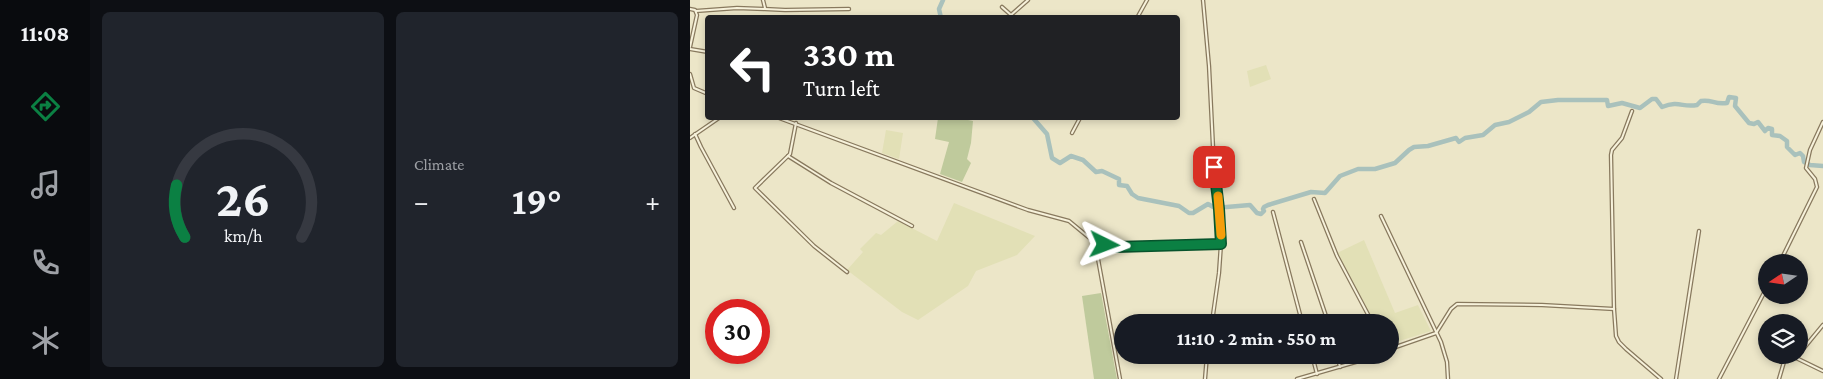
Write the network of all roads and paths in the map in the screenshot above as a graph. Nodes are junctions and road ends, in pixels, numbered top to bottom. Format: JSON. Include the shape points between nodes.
{"nodes":[{"id":1,"x":763,"y":0,"type":"edge"},
{"id":2,"x":1028,"y":0,"type":"edge"},
{"id":3,"x":1147,"y":0,"type":"edge"},
{"id":4,"x":1203,"y":0,"type":"edge"},
{"id":5,"x":1002,"y":7,"type":"dead end"},
{"id":6,"x":690,"y":9,"type":"edge"},
{"id":7,"x":765,"y":9,"type":"junction"},
{"id":8,"x":850,"y":9,"type":"dead end"},
{"id":9,"x":696,"y":11,"type":"junction"},
{"id":10,"x":1140,"y":15,"type":"edge"},
{"id":11,"x":690,"y":48,"type":"edge"},
{"id":12,"x":705,"y":51,"type":"edge"},
{"id":13,"x":690,"y":74,"type":"edge"},
{"id":14,"x":705,"y":93,"type":"edge"},
{"id":15,"x":1632,"y":111,"type":"dead end"},
{"id":16,"x":715,"y":120,"type":"edge"},
{"id":17,"x":786,"y":120,"type":"edge"},
{"id":18,"x":1079,"y":120,"type":"edge"},
{"id":19,"x":1823,"y":122,"type":"edge"},
{"id":20,"x":796,"y":123,"type":"junction"},
{"id":21,"x":696,"y":134,"type":"junction"},
{"id":22,"x":1072,"y":134,"type":"dead end"},
{"id":23,"x":690,"y":138,"type":"edge"},
{"id":24,"x":788,"y":156,"type":"junction"},
{"id":25,"x":1314,"y":199,"type":"dead end"},
{"id":26,"x":734,"y":208,"type":"dead end"},
{"id":27,"x":1273,"y":212,"type":"dead end"},
{"id":28,"x":1381,"y":216,"type":"dead end"},
{"id":29,"x":912,"y":226,"type":"dead end"},
{"id":30,"x":1699,"y":231,"type":"dead end"},
{"id":31,"x":1302,"y":242,"type":"dead end"},
{"id":32,"x":1094,"y":243,"type":"junction"},
{"id":33,"x":1221,"y":244,"type":"junction"},
{"id":34,"x":1784,"y":254,"type":"edge"},
{"id":35,"x":847,"y":272,"type":"dead end"},
{"id":36,"x":1758,"y":304,"type":"edge"},
{"id":37,"x":1614,"y":309,"type":"junction"},
{"id":38,"x":1213,"y":314,"type":"edge"},
{"id":39,"x":1300,"y":314,"type":"edge"},
{"id":40,"x":1325,"y":314,"type":"edge"},
{"id":41,"x":1368,"y":314,"type":"edge"},
{"id":42,"x":1823,"y":325,"type":"edge"},
{"id":43,"x":1436,"y":333,"type":"junction"},
{"id":44,"x":1808,"y":343,"type":"edge"},
{"id":45,"x":1399,"y":346,"type":"edge"},
{"id":46,"x":1808,"y":361,"type":"edge"},
{"id":47,"x":1206,"y":364,"type":"edge"},
{"id":48,"x":1314,"y":364,"type":"edge"},
{"id":49,"x":1347,"y":364,"type":"edge"},
{"id":50,"x":1783,"y":364,"type":"edge"},
{"id":51,"x":1340,"y":366,"type":"joint"},
{"id":52,"x":1823,"y":371,"type":"edge"},
{"id":53,"x":1317,"y":374,"type":"junction"},
{"id":54,"x":1120,"y":379,"type":"edge"},
{"id":55,"x":1205,"y":379,"type":"edge"},
{"id":56,"x":1297,"y":379,"type":"edge"},
{"id":57,"x":1448,"y":379,"type":"edge"},
{"id":58,"x":1661,"y":379,"type":"edge"},
{"id":59,"x":1676,"y":379,"type":"edge"},
{"id":60,"x":1719,"y":379,"type":"edge"},
{"id":61,"x":1778,"y":379,"type":"edge"}],
"edges":[{"from":1,"to":7,"type":"street"},
{"from":2,"to":5,"type":"street","via":[[1011,15]]},
{"from":3,"to":10,"type":"street"},
{"from":4,"to":33,"type":"street"},
{"from":6,"to":9,"type":"street"},
{"from":7,"to":8,"type":"street"},
{"from":7,"to":9,"type":"street"},
{"from":9,"to":11,"type":"street"},
{"from":11,"to":12,"type":"street"},
{"from":13,"to":14,"type":"street","via":[[694,88]]},
{"from":15,"to":37,"type":"street","via":[[1622,138],[1612,150]]},
{"from":16,"to":21,"type":"street"},
{"from":17,"to":20,"type":"street"},
{"from":18,"to":22,"type":"street"},
{"from":19,"to":34,"type":"street","via":[[1810,150],[1807,166],[1817,187]]},
{"from":20,"to":24,"type":"street"},
{"from":20,"to":32,"type":"street","via":[[1028,210],[1069,221]]},
{"from":21,"to":23,"type":"street"},
{"from":21,"to":26,"type":"street"},
{"from":24,"to":29,"type":"street"},
{"from":24,"to":35,"type":"street","via":[[755,188],[814,246]]},
{"from":25,"to":41,"type":"street","via":[[1337,256]]},
{"from":27,"to":39,"type":"street"},
{"from":28,"to":43,"type":"street"},
{"from":30,"to":59,"type":"street"},
{"from":31,"to":40,"type":"street"},
{"from":32,"to":33,"type":"street","via":[[1116,247]]},
{"from":32,"to":54,"type":"street"},
{"from":33,"to":38,"type":"street"},
{"from":36,"to":60,"type":"street"},
{"from":37,"to":43,"type":"street","via":[[1457,304]]},
{"from":37,"to":58,"type":"street","via":[[1619,342]]},
{"from":42,"to":44,"type":"street"},
{"from":43,"to":45,"type":"street"},
{"from":43,"to":57,"type":"street","via":[[1445,353]]},
{"from":46,"to":52,"type":"street"},
{"from":47,"to":55,"type":"street"},
{"from":48,"to":53,"type":"street"},
{"from":49,"to":51,"type":"street"},
{"from":50,"to":61,"type":"street"},
{"from":51,"to":53,"type":"street"},
{"from":53,"to":56,"type":"street"}]}
